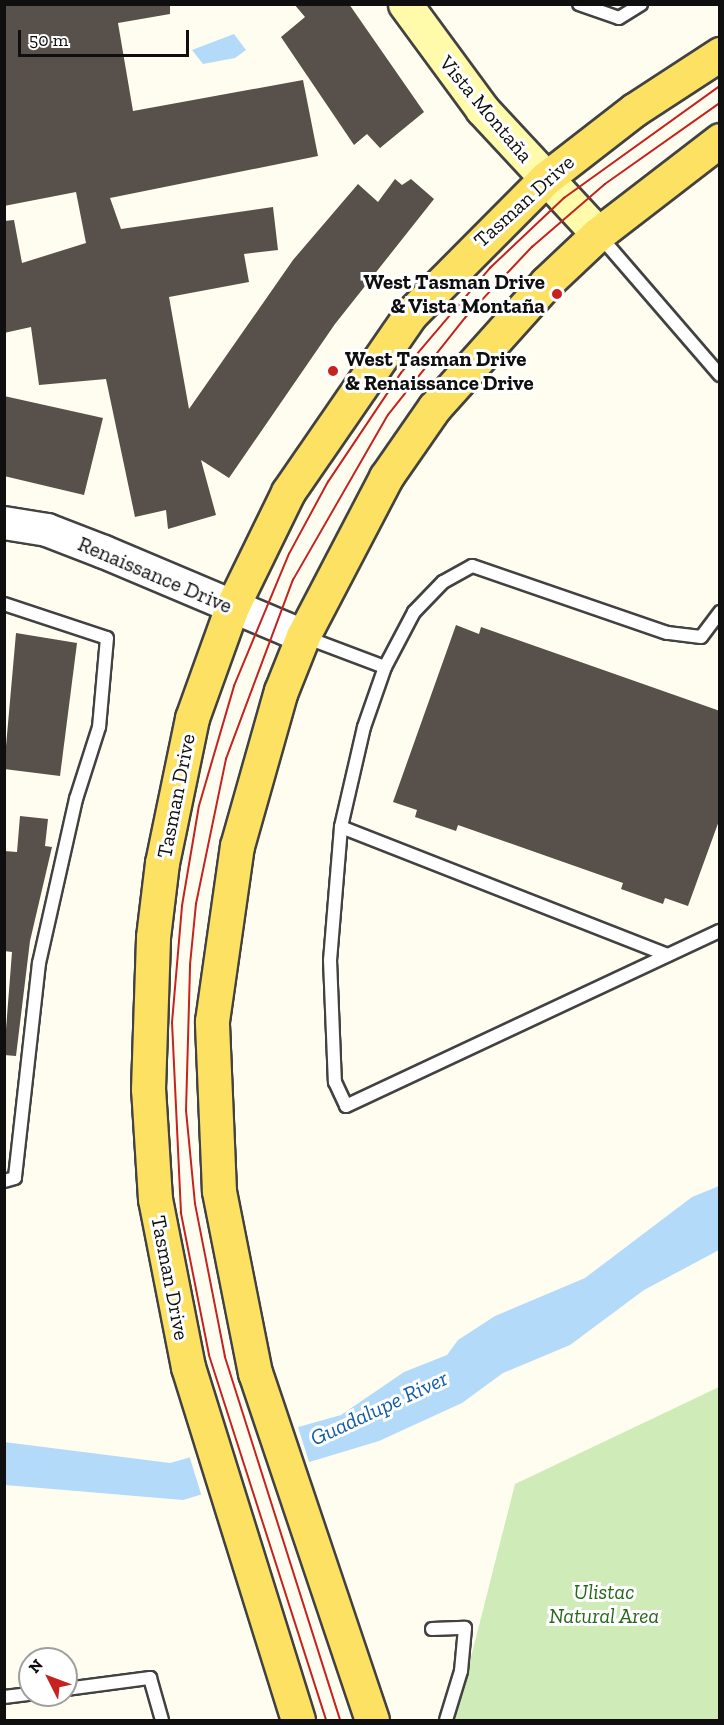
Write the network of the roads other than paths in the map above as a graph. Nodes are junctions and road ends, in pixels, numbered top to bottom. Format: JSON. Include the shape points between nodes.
{"nodes":[{"id":1,"x":405,"y":4,"type":"edge"},
{"id":2,"x":579,"y":4,"type":"edge"},
{"id":3,"x":641,"y":4,"type":"edge"},
{"id":4,"x":720,"y":54,"type":"edge"},
{"id":5,"x":720,"y":140,"type":"edge"},
{"id":6,"x":545,"y":178,"type":"junction"},
{"id":7,"x":598,"y":234,"type":"junction"},
{"id":8,"x":720,"y":375,"type":"edge"},
{"id":9,"x":4,"y":523,"type":"edge"},
{"id":10,"x":4,"y":604,"type":"edge"},
{"id":11,"x":232,"y":607,"type":"junction"},
{"id":12,"x":720,"y":612,"type":"edge"},
{"id":13,"x":303,"y":636,"type":"junction"},
{"id":14,"x":385,"y":667,"type":"junction"},
{"id":15,"x":341,"y":827,"type":"junction"},
{"id":16,"x":720,"y":931,"type":"edge"},
{"id":17,"x":668,"y":955,"type":"junction"},
{"id":18,"x":4,"y":1181,"type":"edge"},
{"id":19,"x":432,"y":1629,"type":"dead end"},
{"id":20,"x":78,"y":1687,"type":"edge"},
{"id":21,"x":162,"y":1720,"type":"edge"},
{"id":22,"x":298,"y":1720,"type":"edge"},
{"id":23,"x":372,"y":1720,"type":"edge"},
{"id":24,"x":446,"y":1720,"type":"edge"}],
"edges":[{"from":1,"to":6,"type":"main road","name":"Vista Montaña","via":[[475,101]]},
{"from":2,"to":3,"type":"lane","via":[[619,18]]},
{"from":4,"to":6,"type":"main road","name":"Tasman Drive","via":[[633,110]]},
{"from":5,"to":7,"type":"main road"},
{"from":6,"to":7,"type":"main road","name":"Vista Montaña"},
{"from":6,"to":11,"type":"main road","name":"Tasman Drive","via":[[452,268],[347,400],[288,492]]},
{"from":7,"to":8,"type":"lane"},
{"from":7,"to":13,"type":"main road","via":[[513,317],[434,408],[353,533]]},
{"from":9,"to":11,"type":"street","name":"Renaissance Drive","via":[[47,530]]},
{"from":10,"to":18,"type":"lane","via":[[107,638],[99,727],[76,799],[39,963],[15,1178]]},
{"from":11,"to":13,"type":"street","name":"Renaissance Drive"},
{"from":11,"to":22,"type":"main road","name":"Tasman Drive","via":[[192,718],[162,863],[153,937],[148,1089],[163,1259],[188,1367]]},
{"from":12,"to":14,"type":"lane","via":[[701,637],[667,633],[472,566],[443,582],[414,612]]},
{"from":13,"to":14,"type":"lane"},
{"from":13,"to":23,"type":"main road","via":[[253,785],[218,955],[211,1085],[228,1244],[255,1373]]},
{"from":14,"to":15,"type":"lane","via":[[364,728]]},
{"from":15,"to":17,"type":"lane"},
{"from":15,"to":17,"type":"lane","via":[[332,901],[330,1036],[335,1082],[346,1106]]},
{"from":16,"to":17,"type":"lane"},
{"from":19,"to":24,"type":"lane","via":[[465,1628],[461,1671]]},
{"from":20,"to":21,"type":"lane","via":[[150,1678]]}]}
